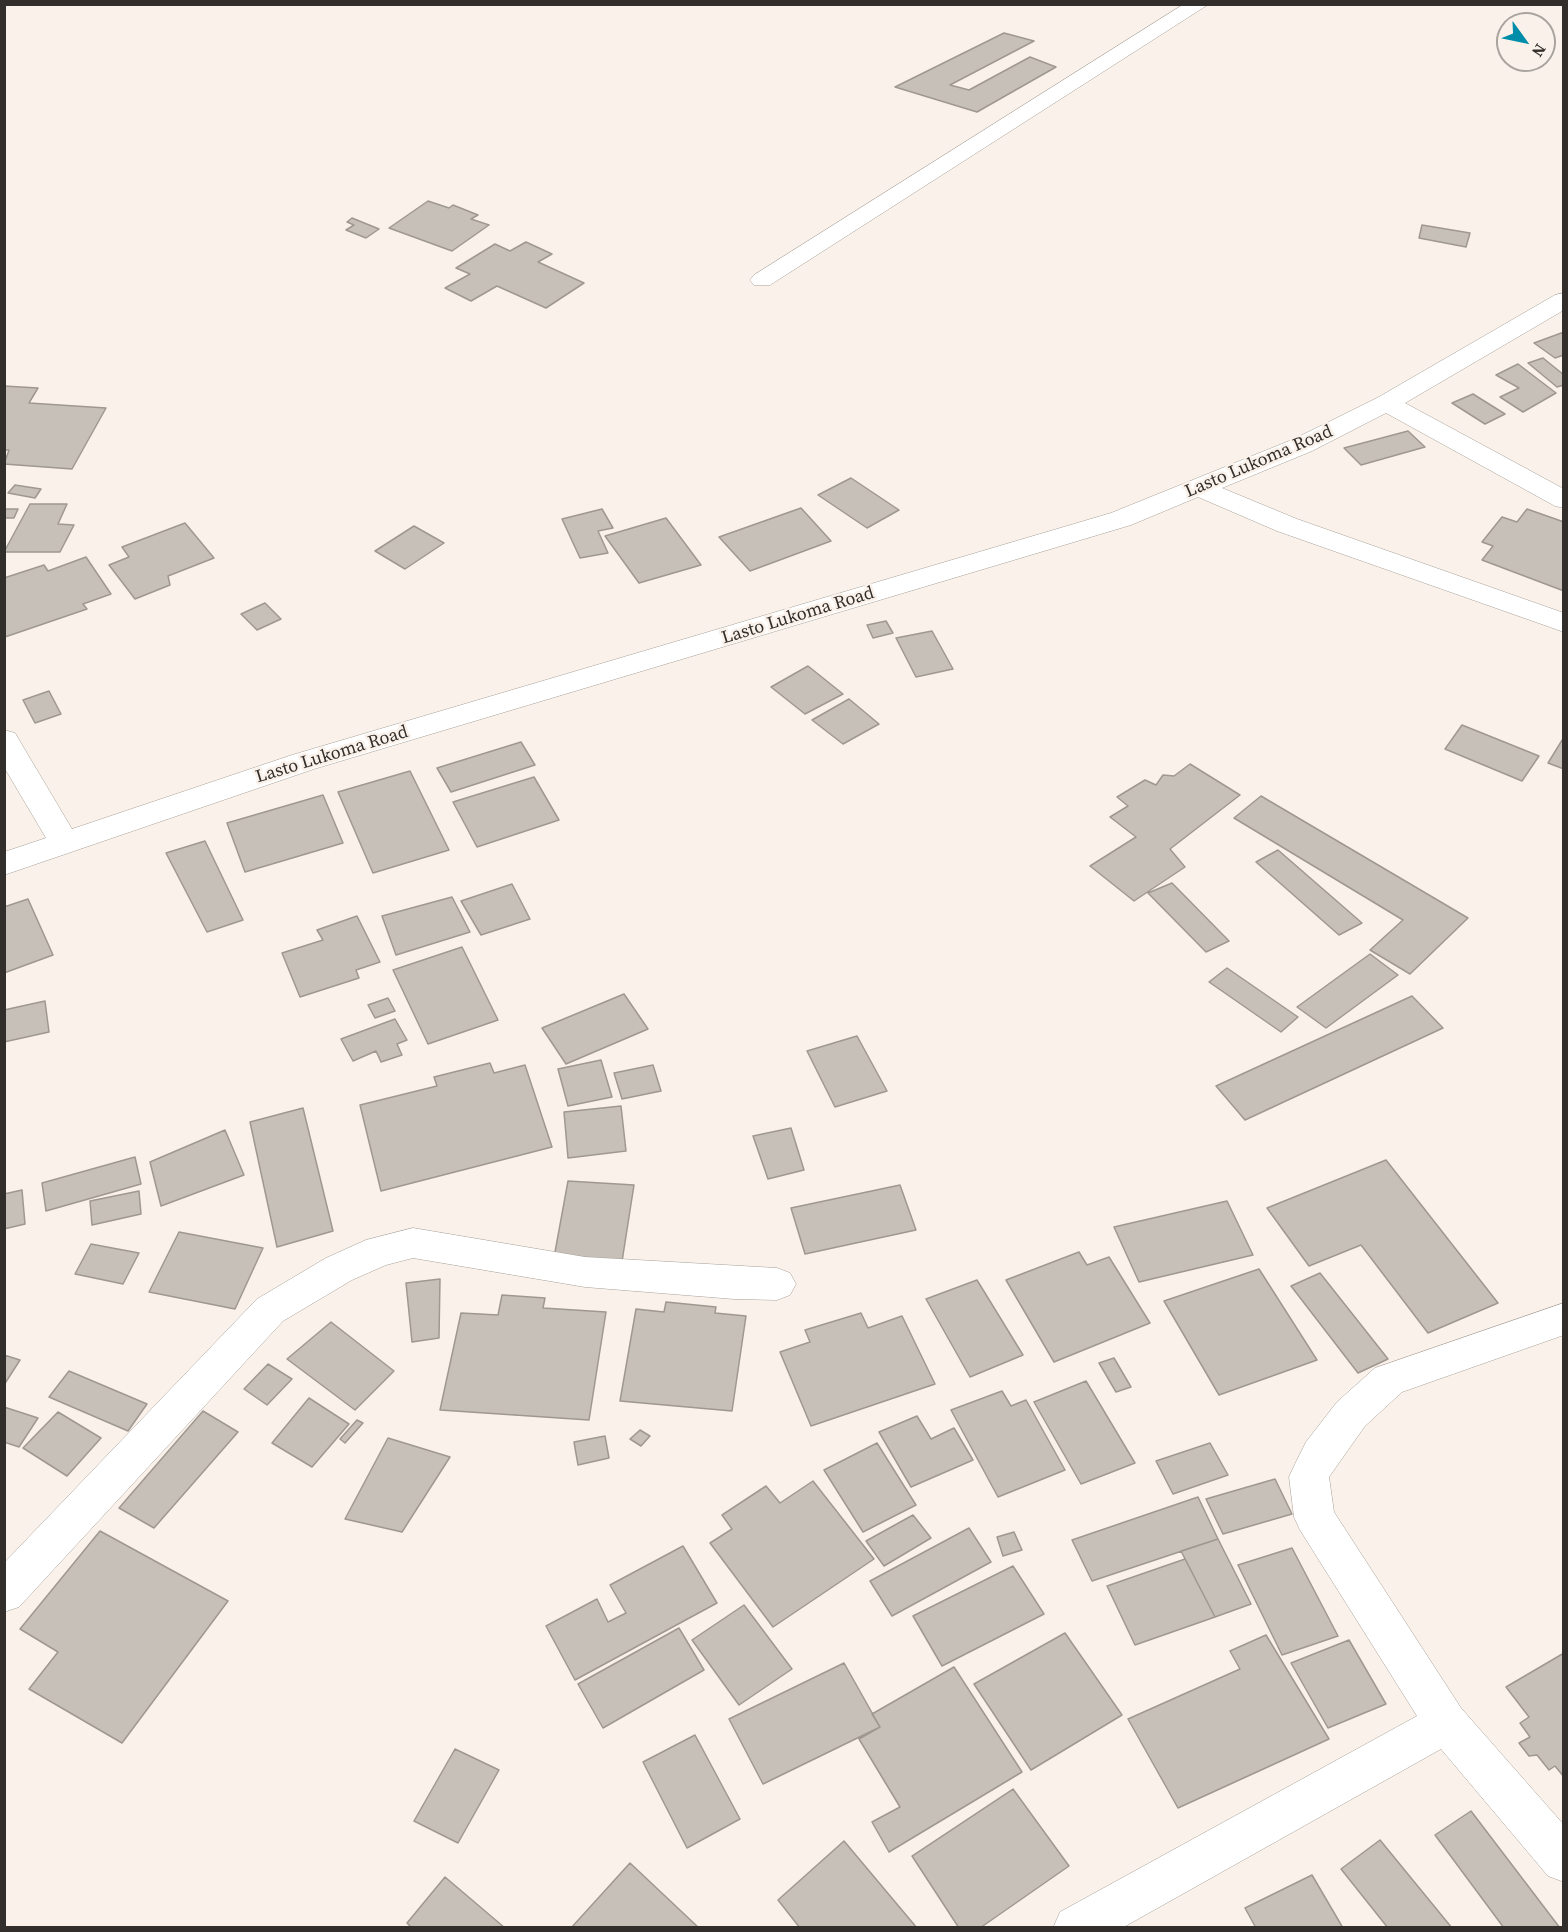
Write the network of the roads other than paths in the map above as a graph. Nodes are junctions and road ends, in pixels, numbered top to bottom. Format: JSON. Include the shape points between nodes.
{"nodes":[{"id":1,"x":1199,"y":4,"type":"edge"},
{"id":2,"x":762,"y":280,"type":"dead end"},
{"id":3,"x":1563,"y":300,"type":"edge"},
{"id":4,"x":1386,"y":403,"type":"junction"},
{"id":5,"x":1200,"y":488,"type":"junction"},
{"id":6,"x":1563,"y":500,"type":"edge"},
{"id":7,"x":1563,"y":623,"type":"edge"},
{"id":8,"x":4,"y":740,"type":"edge"},
{"id":9,"x":64,"y":843,"type":"junction"},
{"id":10,"x":4,"y":864,"type":"edge"},
{"id":11,"x":777,"y":1284,"type":"dead end"},
{"id":12,"x":1563,"y":1319,"type":"edge"},
{"id":13,"x":4,"y":1593,"type":"edge"},
{"id":14,"x":1446,"y":1723,"type":"junction"},
{"id":15,"x":1563,"y":1860,"type":"edge"},
{"id":16,"x":1076,"y":1928,"type":"edge"}],
"edges":[{"from":1,"to":2,"type":"street"},
{"from":3,"to":4,"type":"street","name":"Lasto Lukoma Road"},
{"from":4,"to":5,"type":"street","name":"Lasto Lukoma Road","via":[[1303,445]]},
{"from":4,"to":6,"type":"street"},
{"from":5,"to":7,"type":"street","via":[[1287,525]]},
{"from":5,"to":9,"type":"street","name":"Lasto Lukoma Road","via":[[1121,519],[303,762]]},
{"from":8,"to":9,"type":"street"},
{"from":9,"to":10,"type":"street","name":"Lasto Lukoma Road"},
{"from":11,"to":13,"type":"street","via":[[585,1272],[413,1243],[379,1251],[339,1269],[270,1310]]},
{"from":12,"to":14,"type":"street","via":[[1389,1380],[1351,1414],[1320,1454],[1309,1477],[1314,1517]]},
{"from":14,"to":15,"type":"street"},
{"from":14,"to":16,"type":"street"}]}
